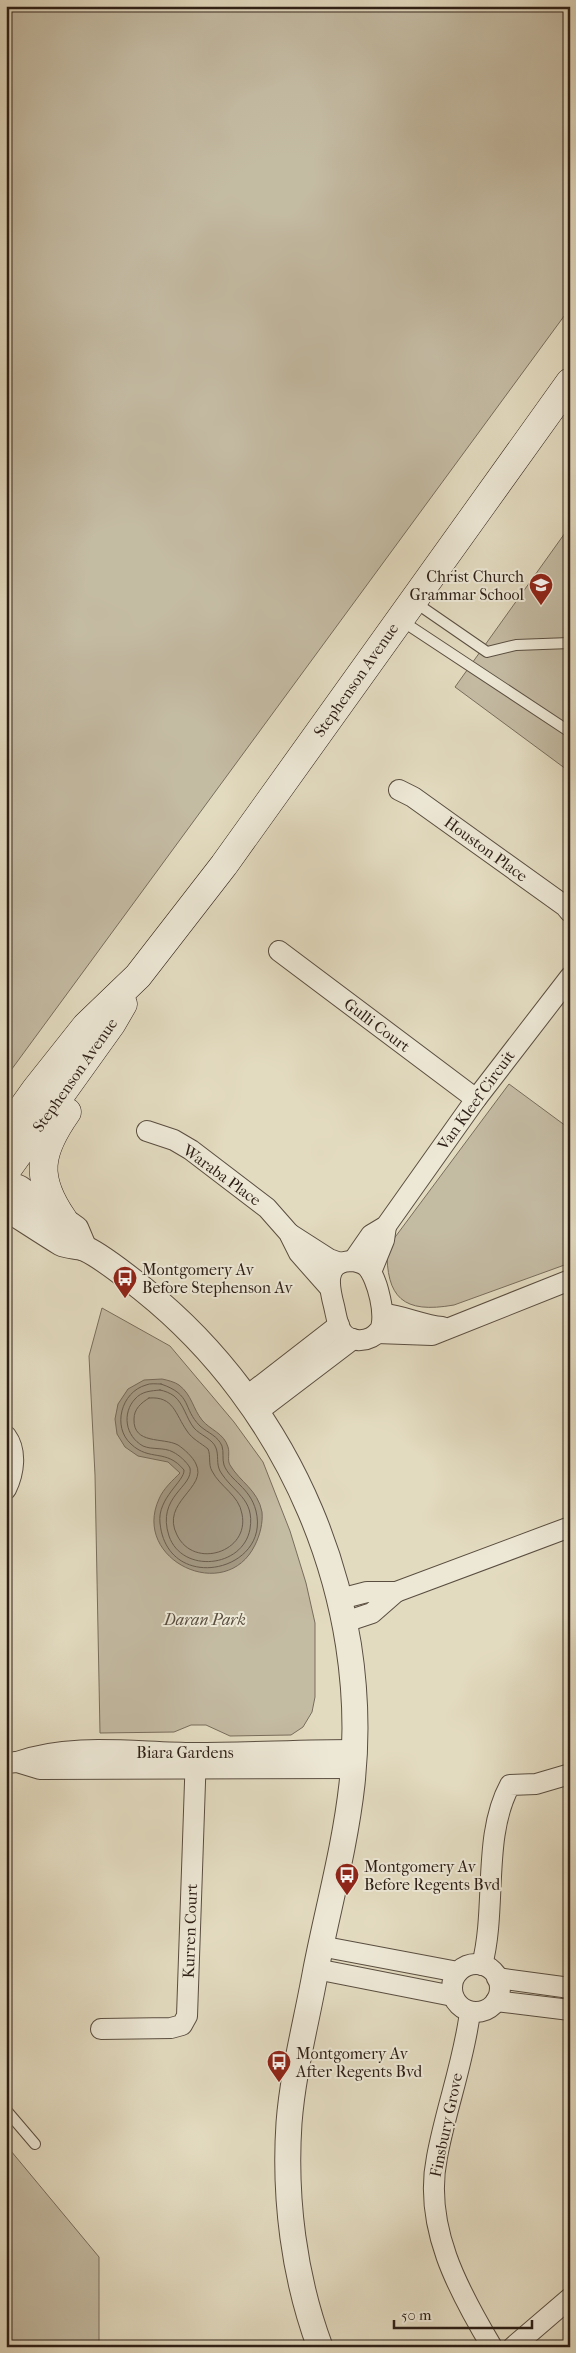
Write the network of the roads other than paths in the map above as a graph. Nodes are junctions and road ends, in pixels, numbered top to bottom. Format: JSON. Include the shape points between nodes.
{"nodes":[{"id":1,"x":570,"y":382,"type":"edge"},
{"id":2,"x":406,"y":610,"type":"junction"},
{"id":3,"x":570,"y":642,"type":"edge"},
{"id":4,"x":570,"y":732,"type":"edge"},
{"id":5,"x":399,"y":790,"type":"dead end"},
{"id":6,"x":570,"y":912,"type":"edge"},
{"id":7,"x":279,"y":951,"type":"dead end"},
{"id":8,"x":138,"y":976,"type":"junction"},
{"id":9,"x":570,"y":977,"type":"edge"},
{"id":10,"x":112,"y":1023,"type":"junction"},
{"id":11,"x":476,"y":1099,"type":"junction"},
{"id":12,"x":6,"y":1130,"type":"edge"},
{"id":13,"x":147,"y":1131,"type":"dead end"},
{"id":14,"x":6,"y":1171,"type":"edge"},
{"id":15,"x":6,"y":1183,"type":"edge"},
{"id":16,"x":6,"y":1208,"type":"edge"},
{"id":17,"x":63,"y":1219,"type":"junction"},
{"id":18,"x":386,"y":1226,"type":"junction"},
{"id":19,"x":288,"y":1233,"type":"junction"},
{"id":20,"x":84,"y":1248,"type":"junction"},
{"id":21,"x":347,"y":1262,"type":"junction"},
{"id":22,"x":371,"y":1272,"type":"junction"},
{"id":23,"x":570,"y":1280,"type":"edge"},
{"id":24,"x":329,"y":1287,"type":"junction"},
{"id":25,"x":384,"y":1314,"type":"junction"},
{"id":26,"x":339,"y":1325,"type":"junction"},
{"id":27,"x":449,"y":1327,"type":"junction"},
{"id":28,"x":377,"y":1333,"type":"junction"},
{"id":29,"x":353,"y":1339,"type":"junction"},
{"id":30,"x":252,"y":1404,"type":"junction"},
{"id":31,"x":6,"y":1436,"type":"edge"},
{"id":32,"x":6,"y":1489,"type":"edge"},
{"id":33,"x":570,"y":1527,"type":"edge"},
{"id":34,"x":343,"y":1611,"type":"junction"},
{"id":35,"x":354,"y":1759,"type":"junction"},
{"id":36,"x":196,"y":1760,"type":"junction"},
{"id":37,"x":12,"y":1763,"type":"edge"},
{"id":38,"x":570,"y":1774,"type":"edge"},
{"id":39,"x":318,"y":1958,"type":"junction"},
{"id":40,"x":490,"y":1971,"type":"junction"},
{"id":41,"x":458,"y":1972,"type":"junction"},
{"id":42,"x":570,"y":1988,"type":"edge"},
{"id":43,"x":453,"y":1996,"type":"junction"},
{"id":44,"x":496,"y":2000,"type":"junction"},
{"id":45,"x":570,"y":2010,"type":"edge"},
{"id":46,"x":470,"y":2012,"type":"junction"},
{"id":47,"x":101,"y":2029,"type":"dead end"},
{"id":48,"x":6,"y":2110,"type":"edge"},
{"id":49,"x":35,"y":2144,"type":"dead end"},
{"id":50,"x":570,"y":2298,"type":"edge"},
{"id":51,"x":320,"y":2347,"type":"edge"},
{"id":52,"x":492,"y":2347,"type":"edge"},
{"id":53,"x":513,"y":2347,"type":"edge"}],
"edges":[{"from":1,"to":2,"type":"main road","name":"Stephenson Avenue"},
{"from":2,"to":3,"type":"lane","via":[[487,652],[516,645]]},
{"from":2,"to":4,"type":"lane"},
{"from":2,"to":8,"type":"main road","name":"Stephenson Avenue","via":[[224,865]]},
{"from":5,"to":6,"type":"street","name":"Houston Place","via":[[421,802]]},
{"from":7,"to":11,"type":"street","name":"Gulli Court"},
{"from":8,"to":10,"type":"main road","name":"Stephenson Avenue"},
{"from":8,"to":12,"type":"main road","name":"Stephenson Avenue","via":[[86,1026]]},
{"from":9,"to":11,"type":"street","name":"Van Kleef Circuit"},
{"from":10,"to":14,"type":"main road","name":"Stephenson Avenue"},
{"from":10,"to":17,"type":"main road","via":[[104,1060],[52,1134],[48,1148],[44,1185]]},
{"from":11,"to":18,"type":"street","name":"Van Kleef Circuit"},
{"from":13,"to":19,"type":"street","name":"Waraba Place","via":[[174,1140],[216,1168],[267,1208]]},
{"from":15,"to":17,"type":"street","via":[[19,1188]]},
{"from":16,"to":20,"type":"street","via":[[66,1246]]},
{"from":17,"to":20,"type":"street","via":[[76,1229]]},
{"from":18,"to":21,"type":"street","name":"Van Kleef Circuit","via":[[371,1235]]},
{"from":18,"to":22,"type":"street","name":"Van Kleef Circuit"},
{"from":19,"to":21,"type":"street","name":"Waraba Place","via":[[329,1259]]},
{"from":19,"to":24,"type":"street","name":"Waraba Place","via":[[300,1253]]},
{"from":20,"to":30,"type":"street","via":[[144,1290],[184,1325]]},
{"from":21,"to":22,"type":"street","via":[[362,1264]]},
{"from":21,"to":24,"type":"street","via":[[332,1272]]},
{"from":22,"to":25,"type":"street"},
{"from":23,"to":27,"type":"street"},
{"from":24,"to":26,"type":"street"},
{"from":25,"to":27,"type":"street","via":[[430,1326]]},
{"from":25,"to":28,"type":"street"},
{"from":26,"to":29,"type":"street","via":[[342,1332]]},
{"from":26,"to":30,"type":"street"},
{"from":27,"to":28,"type":"street","via":[[432,1335]]},
{"from":28,"to":29,"type":"street","via":[[363,1340]]},
{"from":29,"to":30,"type":"street"},
{"from":30,"to":34,"type":"street","via":[[282,1452],[311,1512]]},
{"from":31,"to":32,"type":"street","via":[[13,1465]]},
{"from":33,"to":34,"type":"street","via":[[396,1592],[366,1592]]},
{"from":34,"to":35,"type":"street","via":[[355,1707]]},
{"from":35,"to":36,"type":"street","name":"Biara Gardens"},
{"from":35,"to":39,"type":"street","via":[[340,1856]]},
{"from":36,"to":37,"type":"street","name":"Biara Gardens","via":[[75,1751],[39,1754]]},
{"from":36,"to":47,"type":"street","name":"Kurren Court","via":[[187,2016],[182,2025],[171,2028]]},
{"from":38,"to":40,"type":"street","via":[[536,1784],[510,1786],[501,1804],[496,1825]]},
{"from":39,"to":41,"type":"street"},
{"from":39,"to":43,"type":"street"},
{"from":39,"to":51,"type":"street","via":[[289,2123],[288,2175],[293,2235],[304,2295]]},
{"from":40,"to":41,"type":"street","via":[[469,1965]]},
{"from":40,"to":42,"type":"street"},
{"from":40,"to":44,"type":"street","via":[[500,1989]]},
{"from":41,"to":43,"type":"street","via":[[452,1984]]},
{"from":43,"to":46,"type":"street"},
{"from":44,"to":45,"type":"street"},
{"from":44,"to":46,"type":"street","via":[[482,2011]]},
{"from":46,"to":52,"type":"street","name":"Finsbury Grove","via":[[437,2157],[434,2200],[439,2232],[450,2266]]},
{"from":48,"to":49,"type":"lane"},
{"from":50,"to":53,"type":"street"}]}
